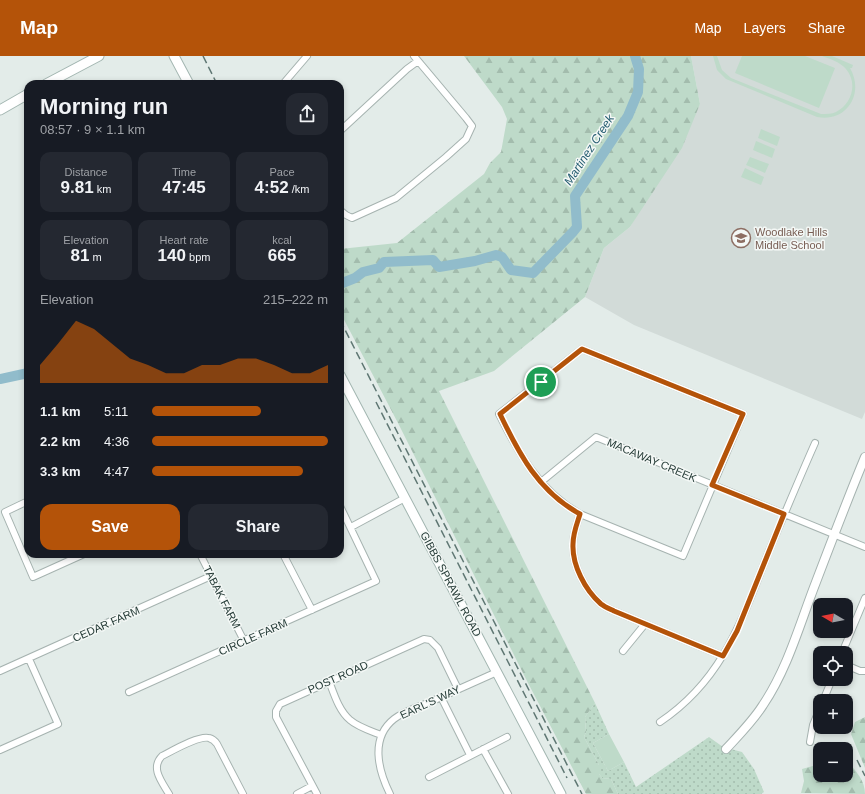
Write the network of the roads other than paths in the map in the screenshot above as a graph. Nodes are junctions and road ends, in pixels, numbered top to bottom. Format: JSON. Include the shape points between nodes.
{"nodes":[{"id":1,"x":100,"y":56,"type":"edge"},
{"id":2,"x":174,"y":56,"type":"edge"},
{"id":3,"x":307,"y":56,"type":"edge"},
{"id":4,"x":416,"y":58,"type":"edge"},
{"id":5,"x":54,"y":80,"type":"edge"},
{"id":6,"x":186,"y":80,"type":"edge"},
{"id":7,"x":286,"y":80,"type":"edge"},
{"id":8,"x":24,"y":96,"type":"edge"},
{"id":9,"x":0,"y":110,"type":"edge"},
{"id":10,"x":344,"y":127,"type":"edge"},
{"id":11,"x":344,"y":213,"type":"edge"},
{"id":12,"x":344,"y":382,"type":"edge"},
{"id":13,"x":815,"y":443,"type":"dead end"},
{"id":14,"x":865,"y":457,"type":"edge"},
{"id":15,"x":541,"y":482,"type":"junction"},
{"id":16,"x":712,"y":485,"type":"junction"},
{"id":17,"x":406,"y":498,"type":"junction"},
{"id":18,"x":24,"y":503,"type":"edge"},
{"id":19,"x":344,"y":514,"type":"edge"},
{"id":20,"x":580,"y":514,"type":"junction"},
{"id":21,"x":784,"y":514,"type":"junction"},
{"id":22,"x":351,"y":527,"type":"junction"},
{"id":23,"x":834,"y":535,"type":"junction"},
{"id":24,"x":865,"y":547,"type":"edge"},
{"id":25,"x":24,"y":556,"type":"edge"},
{"id":26,"x":25,"y":558,"type":"edge"},
{"id":27,"x":75,"y":558,"type":"edge"},
{"id":28,"x":202,"y":558,"type":"edge"},
{"id":29,"x":285,"y":558,"type":"edge"},
{"id":30,"x":211,"y":576,"type":"junction"},
{"id":31,"x":865,"y":598,"type":"edge"},
{"id":32,"x":312,"y":610,"type":"junction"},
{"id":33,"x":645,"y":624,"type":"junction"},
{"id":34,"x":244,"y":641,"type":"junction"},
{"id":35,"x":845,"y":646,"type":"edge"},
{"id":36,"x":623,"y":652,"type":"dead end"},
{"id":37,"x":723,"y":656,"type":"junction"},
{"id":38,"x":29,"y":659,"type":"junction"},
{"id":39,"x":853,"y":668,"type":"edge"},
{"id":40,"x":0,"y":671,"type":"edge"},
{"id":41,"x":865,"y":671,"type":"edge"},
{"id":42,"x":497,"y":672,"type":"junction"},
{"id":43,"x":329,"y":681,"type":"junction"},
{"id":44,"x":458,"y":689,"type":"junction"},
{"id":45,"x":129,"y":692,"type":"dead end"},
{"id":46,"x":441,"y":697,"type":"junction"},
{"id":47,"x":660,"y":722,"type":"dead end"},
{"id":48,"x":813,"y":725,"type":"edge"},
{"id":49,"x":381,"y":735,"type":"junction"},
{"id":50,"x":507,"y":737,"type":"dead end"},
{"id":51,"x":810,"y":742,"type":"dead end"},
{"id":52,"x":483,"y":749,"type":"junction"},
{"id":53,"x":726,"y":749,"type":"dead end"},
{"id":54,"x":0,"y":750,"type":"edge"},
{"id":55,"x":470,"y":755,"type":"junction"},
{"id":56,"x":429,"y":777,"type":"dead end"},
{"id":57,"x":312,"y":786,"type":"junction"},
{"id":58,"x":169,"y":794,"type":"edge"},
{"id":59,"x":243,"y":794,"type":"edge"},
{"id":60,"x":297,"y":794,"type":"edge"},
{"id":61,"x":317,"y":794,"type":"edge"},
{"id":62,"x":390,"y":794,"type":"edge"},
{"id":63,"x":508,"y":794,"type":"edge"},
{"id":64,"x":561,"y":794,"type":"edge"}],
"edges":[{"from":1,"to":5,"type":"main road"},
{"from":2,"to":6,"type":"main road"},
{"from":3,"to":7,"type":"street"},
{"from":4,"to":10,"type":"street"},
{"from":4,"to":11,"type":"street","via":[[472,126],[466,139],[396,198],[352,218]]},
{"from":8,"to":9,"type":"main road"},
{"from":12,"to":17,"type":"main road","name":"GIBBS SPRAWL ROAD"},
{"from":13,"to":21,"type":"street"},
{"from":14,"to":23,"type":"street"},
{"from":15,"to":16,"type":"street","name":"MACAWAY CREEK","via":[[596,437]]},
{"from":15,"to":16,"type":"street","via":[[522,457],[500,414],[582,349],[743,414]]},
{"from":15,"to":20,"type":"street"},
{"from":16,"to":20,"type":"street","via":[[683,556]]},
{"from":16,"to":21,"type":"street","name":"MACAWAY CREEK"},
{"from":17,"to":22,"type":"street"},
{"from":17,"to":42,"type":"main road","name":"GIBBS SPRAWL ROAD"},
{"from":18,"to":25,"type":"street","via":[[5,512]]},
{"from":19,"to":22,"type":"street"},
{"from":20,"to":33,"type":"street","via":[[572,544],[574,559],[591,594],[614,611]]},
{"from":21,"to":23,"type":"street","name":"MACAWAY CREEK"},
{"from":21,"to":37,"type":"street","via":[[737,631]]},
{"from":22,"to":32,"type":"street","name":"CIRCLE FARM","via":[[376,581]]},
{"from":23,"to":24,"type":"street","name":"MACAWAY CREEK"},
{"from":23,"to":53,"type":"street","via":[[776,684],[749,724]]},
{"from":26,"to":27,"type":"street","via":[[33,577]]},
{"from":28,"to":30,"type":"street","name":"TABAK FARM"},
{"from":29,"to":32,"type":"street"},
{"from":30,"to":34,"type":"street","name":"TABAK FARM"},
{"from":30,"to":38,"type":"street","name":"CEDAR FARM"},
{"from":31,"to":35,"type":"street"},
{"from":32,"to":34,"type":"street","name":"CIRCLE FARM"},
{"from":33,"to":36,"type":"street"},
{"from":33,"to":37,"type":"street"},
{"from":34,"to":45,"type":"street","name":"CIRCLE FARM"},
{"from":37,"to":47,"type":"street","via":[[704,684],[682,706]]},
{"from":38,"to":40,"type":"street","name":"CEDAR FARM"},
{"from":38,"to":54,"type":"street","via":[[58,724]]},
{"from":39,"to":41,"type":"street"},
{"from":42,"to":44,"type":"street","name":"EARL'S WAY"},
{"from":42,"to":64,"type":"main road","name":"GIBBS SPRAWL ROAD"},
{"from":43,"to":44,"type":"street","name":"POST ROAD","via":[[427,639],[438,648]]},
{"from":43,"to":49,"type":"street","via":[[341,709],[349,720]]},
{"from":43,"to":57,"type":"street","name":"POST ROAD","via":[[284,701],[277,707],[275,714]]},
{"from":44,"to":46,"type":"street","name":"EARL'S WAY"},
{"from":46,"to":49,"type":"street","name":"EARL'S WAY","via":[[399,716]]},
{"from":46,"to":55,"type":"street"},
{"from":48,"to":51,"type":"street"},
{"from":49,"to":62,"type":"street","via":[[379,761]]},
{"from":50,"to":52,"type":"street"},
{"from":52,"to":55,"type":"street"},
{"from":52,"to":63,"type":"street"},
{"from":55,"to":56,"type":"street"},
{"from":57,"to":60,"type":"street"},
{"from":57,"to":61,"type":"street"},
{"from":58,"to":59,"type":"street","via":[[158,774],[158,760],[203,738],[210,738],[217,744]]}]}
